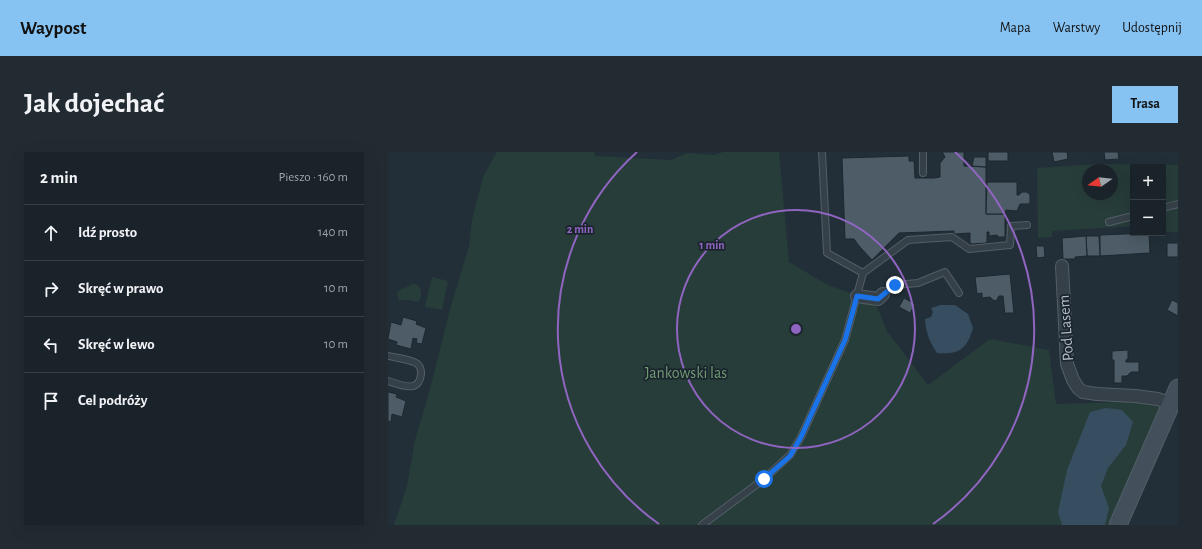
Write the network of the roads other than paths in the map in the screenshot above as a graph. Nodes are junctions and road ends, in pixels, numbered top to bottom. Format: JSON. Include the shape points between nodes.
{"nodes":[{"id":1,"x":822,"y":152,"type":"edge"},
{"id":2,"x":923,"y":152,"type":"edge"},
{"id":3,"x":923,"y":173,"type":"dead end"},
{"id":4,"x":1178,"y":204,"type":"edge"},
{"id":5,"x":1166,"y":207,"type":"edge"},
{"id":6,"x":1130,"y":217,"type":"edge"},
{"id":7,"x":1109,"y":222,"type":"dead end"},
{"id":8,"x":1027,"y":225,"type":"dead end"},
{"id":9,"x":1062,"y":266,"type":"dead end"},
{"id":10,"x":863,"y":273,"type":"junction"},
{"id":11,"x":959,"y":293,"type":"dead end"},
{"id":12,"x":883,"y":294,"type":"joint"},
{"id":13,"x":857,"y":296,"type":"junction"},
{"id":14,"x":388,"y":356,"type":"edge"},
{"id":15,"x":388,"y":381,"type":"edge"},
{"id":16,"x":1178,"y":388,"type":"edge"},
{"id":17,"x":1171,"y":404,"type":"junction"},
{"id":18,"x":702,"y":525,"type":"edge"},
{"id":19,"x":1118,"y":525,"type":"edge"}],
"edges":[{"from":1,"to":10,"type":"lane","via":[[827,253]]},
{"from":2,"to":3,"type":"lane"},
{"from":4,"to":5,"type":"lane"},
{"from":6,"to":7,"type":"lane"},
{"from":8,"to":10,"type":"lane","via":[[1011,226],[1010,245],[969,249],[952,237],[908,240]]},
{"from":9,"to":17,"type":"street","name":"Pod Lasem","via":[[1067,364],[1078,388],[1083,392],[1158,399]]},
{"from":10,"to":13,"type":"lane"},
{"from":11,"to":12,"type":"lane","via":[[945,272],[918,283],[895,285]]},
{"from":12,"to":13,"type":"street","via":[[878,299]]},
{"from":13,"to":18,"type":"lane","via":[[845,340],[790,456],[764,479]]},
{"from":14,"to":15,"type":"lane","via":[[416,363],[421,367],[421,372],[419,382],[412,387]]},
{"from":16,"to":17,"type":"street"},
{"from":17,"to":19,"type":"street"}]}
